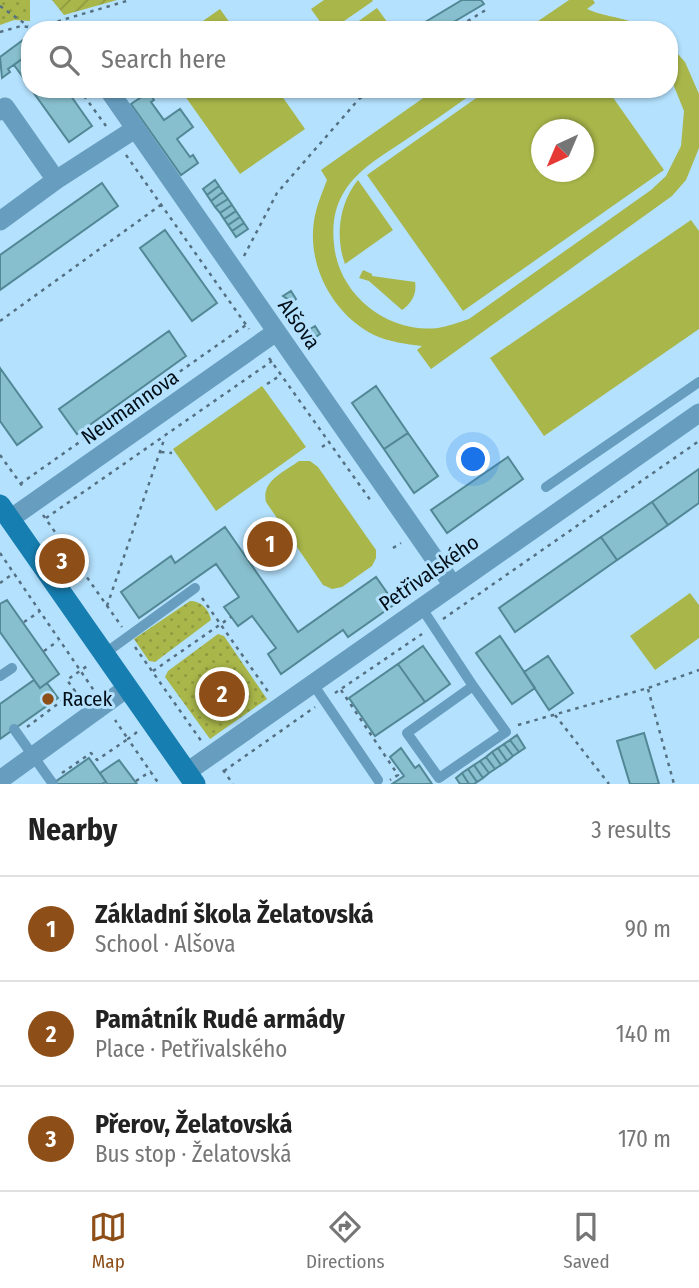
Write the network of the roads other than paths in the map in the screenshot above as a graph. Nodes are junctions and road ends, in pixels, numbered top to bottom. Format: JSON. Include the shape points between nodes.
{"nodes":[{"id":1,"x":114,"y":98,"type":"edge"},
{"id":2,"x":0,"y":110,"type":"edge"},
{"id":3,"x":135,"y":128,"type":"junction"},
{"id":4,"x":56,"y":180,"type":"junction"},
{"id":5,"x":0,"y":221,"type":"edge"},
{"id":6,"x":276,"y":331,"type":"junction"},
{"id":7,"x":699,"y":382,"type":"edge"},
{"id":8,"x":699,"y":413,"type":"edge"},
{"id":9,"x":546,"y":487,"type":"dead end"},
{"id":10,"x":5,"y":512,"type":"edge"},
{"id":11,"x":452,"y":584,"type":"junction"},
{"id":12,"x":195,"y":588,"type":"road end"},
{"id":13,"x":421,"y":607,"type":"junction"},
{"id":14,"x":98,"y":658,"type":"junction"},
{"id":15,"x":12,"y":668,"type":"dead end"},
{"id":16,"x":0,"y":676,"type":"edge"},
{"id":17,"x":313,"y":684,"type":"junction"},
{"id":18,"x":473,"y":686,"type":"junction"},
{"id":19,"x":127,"y":688,"type":"junction"},
{"id":20,"x":14,"y":729,"type":"dead end"},
{"id":21,"x":33,"y":757,"type":"junction"},
{"id":22,"x":191,"y":778,"type":"edge"},
{"id":23,"x":0,"y":780,"type":"edge"},
{"id":24,"x":381,"y":782,"type":"edge"},
{"id":25,"x":53,"y":784,"type":"edge"}],
"edges":[{"from":1,"to":3,"type":"street","name":"Alšova"},
{"from":2,"to":4,"type":"street","via":[[5,107]]},
{"from":3,"to":4,"type":"street"},
{"from":3,"to":6,"type":"street","name":"Alšova"},
{"from":4,"to":5,"type":"street"},
{"from":6,"to":10,"type":"street","name":"Neumannova","via":[[34,502]]},
{"from":6,"to":11,"type":"street","name":"Alšova"},
{"from":7,"to":9,"type":"lane"},
{"from":8,"to":11,"type":"street","name":"Petřivalského"},
{"from":10,"to":14,"type":"main road"},
{"from":11,"to":13,"type":"street","name":"Petřivalského"},
{"from":12,"to":14,"type":"lane"},
{"from":13,"to":17,"type":"street","name":"Petřivalského"},
{"from":13,"to":18,"type":"lane"},
{"from":14,"to":19,"type":"main road"},
{"from":15,"to":16,"type":"lane"},
{"from":17,"to":22,"type":"street","name":"Petřivalského","via":[[211,754]]},
{"from":17,"to":24,"type":"lane"},
{"from":18,"to":18,"type":"lane","via":[[407,733],[439,778],[506,732]]},
{"from":19,"to":21,"type":"street"},
{"from":19,"to":22,"type":"main road"},
{"from":20,"to":21,"type":"lane"},
{"from":21,"to":23,"type":"street"},
{"from":21,"to":25,"type":"lane"}]}
